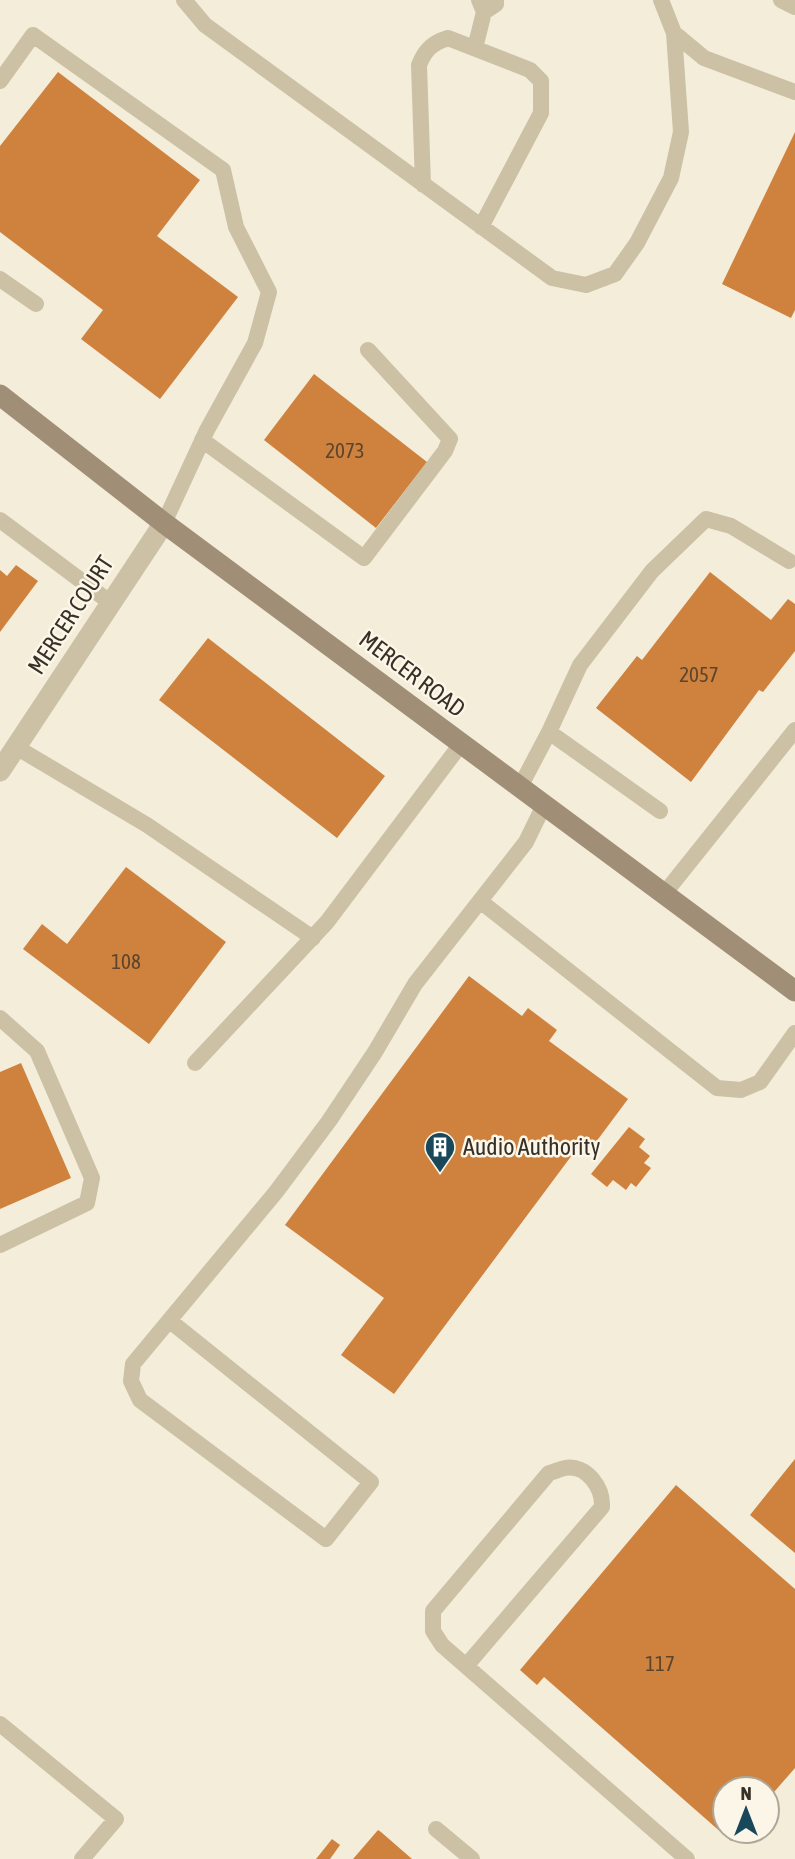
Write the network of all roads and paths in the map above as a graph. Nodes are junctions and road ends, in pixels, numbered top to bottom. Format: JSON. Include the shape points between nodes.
{"nodes":[{"id":1,"x":184,"y":0,"type":"edge"},
{"id":2,"x":496,"y":0,"type":"edge"},
{"id":3,"x":661,"y":0,"type":"edge"},
{"id":4,"x":781,"y":0,"type":"edge"},
{"id":5,"x":482,"y":6,"type":"edge"},
{"id":6,"x":795,"y":8,"type":"edge"},
{"id":7,"x":674,"y":33,"type":"junction"},
{"id":8,"x":475,"y":48,"type":"junction"},
{"id":9,"x":0,"y":81,"type":"edge"},
{"id":10,"x":795,"y":92,"type":"edge"},
{"id":11,"x":423,"y":186,"type":"junction"},
{"id":12,"x":481,"y":227,"type":"junction"},
{"id":13,"x":0,"y":279,"type":"edge"},
{"id":14,"x":36,"y":304,"type":"dead end"},
{"id":15,"x":368,"y":350,"type":"dead end"},
{"id":16,"x":0,"y":396,"type":"edge"},
{"id":17,"x":202,"y":440,"type":"junction"},
{"id":18,"x":0,"y":520,"type":"edge"},
{"id":19,"x":164,"y":523,"type":"junction"},
{"id":20,"x":789,"y":561,"type":"dead end"},
{"id":21,"x":111,"y":603,"type":"junction"},
{"id":22,"x":795,"y":730,"type":"edge"},
{"id":23,"x":549,"y":732,"type":"junction"},
{"id":24,"x":461,"y":744,"type":"junction"},
{"id":25,"x":16,"y":747,"type":"junction"},
{"id":26,"x":0,"y":771,"type":"edge"},
{"id":27,"x":520,"y":787,"type":"junction"},
{"id":28,"x":544,"y":805,"type":"junction"},
{"id":29,"x":660,"y":811,"type":"dead end"},
{"id":30,"x":664,"y":894,"type":"junction"},
{"id":31,"x":480,"y":901,"type":"junction"},
{"id":32,"x":313,"y":938,"type":"junction"},
{"id":33,"x":795,"y":991,"type":"edge"},
{"id":34,"x":1,"y":1019,"type":"edge"},
{"id":35,"x":795,"y":1033,"type":"edge"},
{"id":36,"x":195,"y":1063,"type":"dead end"},
{"id":37,"x":0,"y":1245,"type":"edge"},
{"id":38,"x":170,"y":1321,"type":"junction"},
{"id":39,"x":466,"y":1666,"type":"junction"},
{"id":40,"x":0,"y":1724,"type":"edge"},
{"id":41,"x":436,"y":1829,"type":"dead end"},
{"id":42,"x":82,"y":1859,"type":"edge"},
{"id":43,"x":471,"y":1859,"type":"edge"},
{"id":44,"x":687,"y":1859,"type":"edge"}],
"edges":[{"from":1,"to":11,"type":"lane","via":[[205,25]]},
{"from":2,"to":5,"type":"lane","via":[[496,4]]},
{"from":3,"to":7,"type":"lane"},
{"from":4,"to":6,"type":"lane"},
{"from":5,"to":8,"type":"lane"},
{"from":7,"to":10,"type":"lane","via":[[704,58]]},
{"from":7,"to":12,"type":"lane","via":[[681,132],[671,178],[615,274],[586,285],[552,278]]},
{"from":8,"to":11,"type":"lane","via":[[447,38],[433,43],[423,54],[419,93]]},
{"from":8,"to":12,"type":"lane","via":[[530,70],[541,82],[542,94],[541,113]]},
{"from":9,"to":17,"type":"lane","via":[[33,35],[223,170],[236,227],[269,292],[255,342]]},
{"from":11,"to":12,"type":"lane"},
{"from":13,"to":14,"type":"lane"},
{"from":15,"to":17,"type":"lane","via":[[450,439],[364,558]]},
{"from":16,"to":19,"type":"street","name":"MERCER ROAD"},
{"from":17,"to":19,"type":"lane"},
{"from":18,"to":21,"type":"lane"},
{"from":19,"to":21,"type":"street","name":"MERCER COURT"},
{"from":19,"to":24,"type":"street","name":"MERCER ROAD"},
{"from":20,"to":23,"type":"lane","via":[[731,526],[706,519],[652,571],[580,666]]},
{"from":21,"to":25,"type":"street","name":"MERCER COURT"},
{"from":22,"to":30,"type":"lane"},
{"from":23,"to":27,"type":"lane"},
{"from":23,"to":29,"type":"lane"},
{"from":24,"to":27,"type":"street","name":"MERCER ROAD"},
{"from":24,"to":32,"type":"lane"},
{"from":25,"to":26,"type":"street","name":"MERCER COURT"},
{"from":25,"to":32,"type":"lane","via":[[147,825]]},
{"from":27,"to":28,"type":"street","name":"MERCER ROAD"},
{"from":28,"to":30,"type":"street","name":"MERCER ROAD"},
{"from":28,"to":31,"type":"lane","via":[[526,842]]},
{"from":30,"to":33,"type":"street","name":"MERCER ROAD"},
{"from":31,"to":35,"type":"lane","via":[[716,1088],[741,1090],[760,1082]]},
{"from":31,"to":38,"type":"lane","via":[[415,984],[329,1121]]},
{"from":32,"to":36,"type":"lane"},
{"from":34,"to":37,"type":"lane","via":[[37,1051],[92,1178],[87,1203]]},
{"from":38,"to":38,"type":"lane","via":[[133,1364],[131,1381],[140,1400],[326,1539],[371,1482]]},
{"from":39,"to":39,"type":"lane","via":[[433,1631],[433,1611],[549,1473],[567,1467],[586,1473],[598,1485],[603,1507]]},
{"from":39,"to":44,"type":"lane"},
{"from":40,"to":42,"type":"lane","via":[[116,1819]]},
{"from":41,"to":43,"type":"lane"}]}
